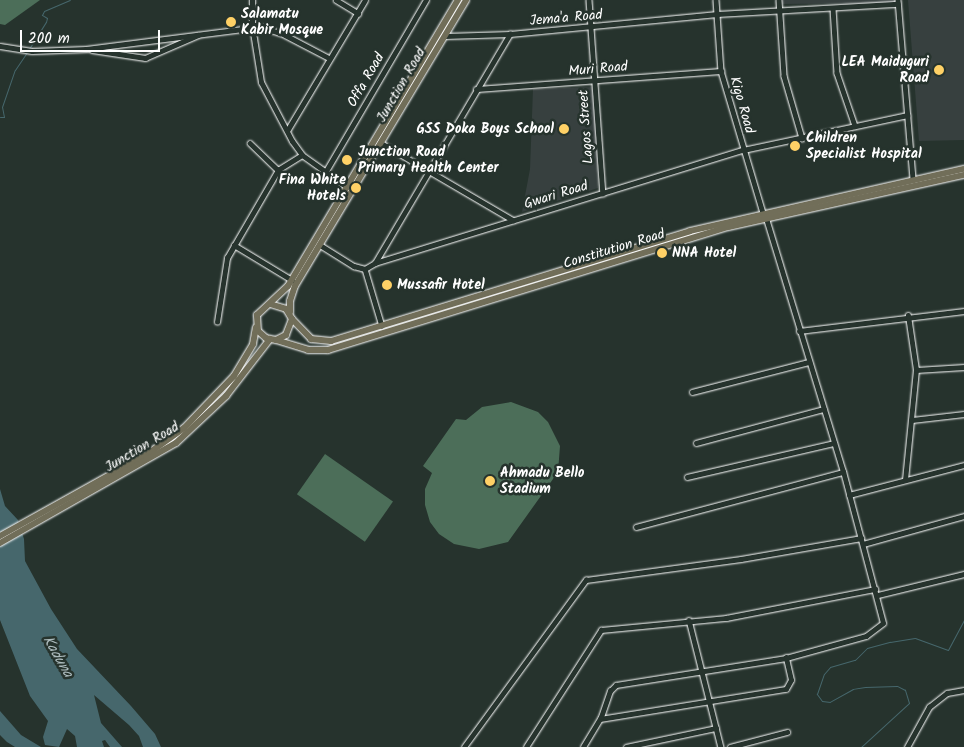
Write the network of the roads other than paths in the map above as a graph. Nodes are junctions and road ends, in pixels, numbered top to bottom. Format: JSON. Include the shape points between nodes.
{"nodes":[{"id":1,"x":252,"y":0,"type":"edge"},
{"id":2,"x":336,"y":0,"type":"edge"},
{"id":3,"x":366,"y":0,"type":"edge"},
{"id":4,"x":426,"y":0,"type":"edge"},
{"id":5,"x":458,"y":0,"type":"edge"},
{"id":6,"x":466,"y":0,"type":"edge"},
{"id":7,"x":589,"y":0,"type":"edge"},
{"id":8,"x":716,"y":0,"type":"edge"},
{"id":9,"x":779,"y":0,"type":"edge"},
{"id":10,"x":898,"y":2,"type":"edge"},
{"id":11,"x":833,"y":8,"type":"junction"},
{"id":12,"x":779,"y":12,"type":"junction"},
{"id":13,"x":358,"y":13,"type":"junction"},
{"id":14,"x":717,"y":14,"type":"junction"},
{"id":15,"x":252,"y":27,"type":"junction"},
{"id":16,"x":590,"y":27,"type":"junction"},
{"id":17,"x":203,"y":33,"type":"junction"},
{"id":18,"x":510,"y":34,"type":"junction"},
{"id":19,"x":445,"y":36,"type":"junction"},
{"id":20,"x":0,"y":46,"type":"edge"},
{"id":21,"x":86,"y":50,"type":"junction"},
{"id":22,"x":329,"y":58,"type":"junction"},
{"id":23,"x":721,"y":71,"type":"junction"},
{"id":24,"x":594,"y":82,"type":"junction"},
{"id":25,"x":476,"y":88,"type":"junction"},
{"id":26,"x":907,"y":114,"type":"junction"},
{"id":27,"x":855,"y":126,"type":"junction"},
{"id":28,"x":287,"y":130,"type":"junction"},
{"id":29,"x":802,"y":138,"type":"junction"},
{"id":30,"x":250,"y":143,"type":"dead end"},
{"id":31,"x":382,"y":143,"type":"junction"},
{"id":32,"x":743,"y":150,"type":"junction"},
{"id":33,"x":302,"y":155,"type":"junction"},
{"id":34,"x":964,"y":169,"type":"edge"},
{"id":35,"x":278,"y":170,"type":"junction"},
{"id":36,"x":326,"y":171,"type":"junction"},
{"id":37,"x":429,"y":172,"type":"junction"},
{"id":38,"x":964,"y":175,"type":"edge"},
{"id":39,"x":913,"y":178,"type":"junction"},
{"id":40,"x":347,"y":187,"type":"junction"},
{"id":41,"x":603,"y":193,"type":"junction"},
{"id":42,"x":765,"y":216,"type":"junction"},
{"id":43,"x":513,"y":220,"type":"junction"},
{"id":44,"x":234,"y":245,"type":"junction"},
{"id":45,"x":320,"y":246,"type":"junction"},
{"id":46,"x":375,"y":263,"type":"junction"},
{"id":47,"x":365,"y":269,"type":"junction"},
{"id":48,"x":292,"y":280,"type":"junction"},
{"id":49,"x":495,"y":294,"type":"junction"},
{"id":50,"x":270,"y":304,"type":"junction"},
{"id":51,"x":964,"y":311,"type":"edge"},
{"id":52,"x":291,"y":316,"type":"junction"},
{"id":53,"x":908,"y":316,"type":"junction"},
{"id":54,"x":217,"y":322,"type":"dead end"},
{"id":55,"x":256,"y":326,"type":"junction"},
{"id":56,"x":382,"y":326,"type":"junction"},
{"id":57,"x":799,"y":331,"type":"junction"},
{"id":58,"x":273,"y":340,"type":"junction"},
{"id":59,"x":809,"y":362,"type":"junction"},
{"id":60,"x":964,"y":367,"type":"edge"},
{"id":61,"x":916,"y":370,"type":"junction"},
{"id":62,"x":692,"y":392,"type":"dead end"},
{"id":63,"x":824,"y":409,"type":"junction"},
{"id":64,"x":964,"y":414,"type":"edge"},
{"id":65,"x":912,"y":420,"type":"junction"},
{"id":66,"x":696,"y":443,"type":"dead end"},
{"id":67,"x":834,"y":443,"type":"junction"},
{"id":68,"x":964,"y":465,"type":"edge"},
{"id":69,"x":843,"y":472,"type":"junction"},
{"id":70,"x":687,"y":478,"type":"dead end"},
{"id":71,"x":905,"y":480,"type":"junction"},
{"id":72,"x":849,"y":495,"type":"junction"},
{"id":73,"x":964,"y":516,"type":"edge"},
{"id":74,"x":37,"y":518,"type":"junction"},
{"id":75,"x":636,"y":527,"type":"dead end"},
{"id":76,"x":0,"y":536,"type":"edge"},
{"id":77,"x":862,"y":538,"type":"junction"},
{"id":78,"x":0,"y":543,"type":"edge"},
{"id":79,"x":863,"y":544,"type":"junction"},
{"id":80,"x":964,"y":574,"type":"edge"},
{"id":81,"x":875,"y":589,"type":"junction"},
{"id":82,"x":878,"y":596,"type":"junction"},
{"id":83,"x":689,"y":620,"type":"junction"},
{"id":84,"x":786,"y":658,"type":"junction"},
{"id":85,"x":703,"y":669,"type":"junction"},
{"id":86,"x":964,"y":690,"type":"edge"},
{"id":87,"x":709,"y":702,"type":"junction"},
{"id":88,"x":600,"y":719,"type":"junction"},
{"id":89,"x":716,"y":728,"type":"junction"},
{"id":90,"x":786,"y":732,"type":"dead end"},
{"id":91,"x":908,"y":746,"type":"edge"},
{"id":92,"x":464,"y":747,"type":"edge"},
{"id":93,"x":526,"y":747,"type":"edge"},
{"id":94,"x":583,"y":747,"type":"edge"},
{"id":95,"x":626,"y":747,"type":"edge"},
{"id":96,"x":721,"y":747,"type":"edge"},
{"id":97,"x":730,"y":747,"type":"edge"}],
"edges":[{"from":1,"to":15,"type":"street"},
{"from":2,"to":13,"type":"street"},
{"from":3,"to":13,"type":"street"},
{"from":4,"to":36,"type":"street","name":"Offa Road"},
{"from":5,"to":40,"type":"main road","name":"Junction Road"},
{"from":6,"to":19,"type":"main road","name":"Junction Road"},
{"from":7,"to":16,"type":"street","name":"Lagos Street"},
{"from":8,"to":14,"type":"street","name":"Kigo Road"},
{"from":9,"to":12,"type":"street"},
{"from":10,"to":11,"type":"street","name":"Jema'a Road"},
{"from":10,"to":26,"type":"street"},
{"from":11,"to":12,"type":"street","name":"Jema'a Road"},
{"from":11,"to":27,"type":"street","via":[[837,73]]},
{"from":12,"to":14,"type":"street","name":"Jema'a Road"},
{"from":12,"to":29,"type":"street","via":[[784,76]]},
{"from":13,"to":22,"type":"street"},
{"from":14,"to":16,"type":"street","name":"Jema'a Road"},
{"from":14,"to":23,"type":"street","name":"Kigo Road"},
{"from":15,"to":17,"type":"street"},
{"from":15,"to":22,"type":"street","via":[[285,35]]},
{"from":15,"to":28,"type":"street","via":[[261,82]]},
{"from":16,"to":18,"type":"street","name":"Jema'a Road"},
{"from":16,"to":24,"type":"street","name":"Lagos Street"},
{"from":17,"to":21,"type":"street"},
{"from":17,"to":21,"type":"street","via":[[146,58]]},
{"from":18,"to":19,"type":"street","name":"Jema'a Road"},
{"from":18,"to":25,"type":"street","name":"Gwari Road"},
{"from":19,"to":31,"type":"main road","name":"Junction Road"},
{"from":20,"to":21,"type":"street","via":[[32,51]]},
{"from":22,"to":28,"type":"street"},
{"from":23,"to":24,"type":"street","name":"Muri Road"},
{"from":23,"to":32,"type":"street","name":"Kigo Road"},
{"from":24,"to":25,"type":"street","name":"Muri Road"},
{"from":24,"to":41,"type":"street","name":"Lagos Street"},
{"from":25,"to":37,"type":"street","name":"Gwari Road"},
{"from":26,"to":27,"type":"street","name":"Gwari Road"},
{"from":26,"to":39,"type":"street"},
{"from":27,"to":29,"type":"street","name":"Gwari Road"},
{"from":28,"to":33,"type":"street"},
{"from":29,"to":32,"type":"street","name":"Gwari Road"},
{"from":30,"to":35,"type":"street"},
{"from":31,"to":37,"type":"street"},
{"from":31,"to":45,"type":"main road","name":"Junction Road"},
{"from":32,"to":41,"type":"street","name":"Gwari Road"},
{"from":32,"to":42,"type":"street","name":"Kigo Road"},
{"from":33,"to":35,"type":"street"},
{"from":33,"to":36,"type":"street"},
{"from":34,"to":39,"type":"main road","name":"Constitution Road"},
{"from":35,"to":44,"type":"street"},
{"from":36,"to":40,"type":"street"},
{"from":37,"to":43,"type":"street"},
{"from":37,"to":46,"type":"street","name":"Gwari Road"},
{"from":38,"to":42,"type":"main road","name":"Constitution Road"},
{"from":39,"to":42,"type":"main road","name":"Constitution Road"},
{"from":40,"to":48,"type":"main road","name":"Junction Road"},
{"from":41,"to":43,"type":"street","name":"Gwari Road"},
{"from":42,"to":49,"type":"main road","name":"Constitution Road"},
{"from":42,"to":57,"type":"street","name":"Kigo Road"},
{"from":43,"to":46,"type":"street","name":"Gwari Road"},
{"from":44,"to":48,"type":"street"},
{"from":44,"to":54,"type":"street","via":[[223,272]]},
{"from":45,"to":47,"type":"street"},
{"from":45,"to":52,"type":"main road","name":"Junction Road","via":[[292,292]]},
{"from":46,"to":47,"type":"street","name":"Gwari Road"},
{"from":47,"to":56,"type":"street"},
{"from":48,"to":50,"type":"main road","name":"Junction Road","via":[[280,297]]},
{"from":49,"to":56,"type":"main road","name":"Constitution Road"},
{"from":49,"to":58,"type":"main road","name":"Constitution Road","via":[[328,350],[308,350]]},
{"from":50,"to":52,"type":"main road","via":[[282,306]]},
{"from":50,"to":55,"type":"main road","via":[[260,310]]},
{"from":51,"to":53,"type":"street"},
{"from":52,"to":56,"type":"main road","name":"Constitution Road","via":[[305,335],[324,341]]},
{"from":52,"to":58,"type":"main road","via":[[286,335]]},
{"from":53,"to":57,"type":"street"},
{"from":53,"to":61,"type":"street"},
{"from":55,"to":58,"type":"main road","via":[[261,335]]},
{"from":55,"to":74,"type":"main road","name":"Junction Road","via":[[253,344],[244,362],[202,413],[168,440]]},
{"from":57,"to":59,"type":"street","name":"Kigo Road"},
{"from":58,"to":74,"type":"main road","name":"Junction Road","via":[[192,431],[154,458]]},
{"from":59,"to":62,"type":"street"},
{"from":59,"to":63,"type":"street","name":"Kigo Road"},
{"from":60,"to":61,"type":"street"},
{"from":61,"to":65,"type":"street"},
{"from":63,"to":66,"type":"street"},
{"from":63,"to":67,"type":"street","name":"Kigo Road"},
{"from":64,"to":65,"type":"street"},
{"from":65,"to":71,"type":"street"},
{"from":67,"to":69,"type":"street","name":"Kigo Road"},
{"from":67,"to":70,"type":"street"},
{"from":68,"to":71,"type":"street"},
{"from":69,"to":72,"type":"street","name":"Kigo Road"},
{"from":69,"to":75,"type":"street"},
{"from":71,"to":72,"type":"street"},
{"from":72,"to":77,"type":"street","name":"Kigo Road"},
{"from":73,"to":79,"type":"street"},
{"from":74,"to":76,"type":"main road","name":"Junction Road"},
{"from":74,"to":78,"type":"main road","name":"Junction Road"},
{"from":77,"to":79,"type":"street","name":"Kigo Road"},
{"from":77,"to":92,"type":"street","via":[[741,559],[586,580]]},
{"from":79,"to":81,"type":"street","name":"Kigo Road"},
{"from":80,"to":82,"type":"street"},
{"from":81,"to":82,"type":"street","name":"Kigo Road"},
{"from":81,"to":83,"type":"street","via":[[753,614]]},
{"from":82,"to":84,"type":"street","name":"Kigo Road","via":[[883,616],[878,629],[866,636]]},
{"from":83,"to":85,"type":"street"},
{"from":83,"to":93,"type":"street","via":[[605,629],[598,633]]},
{"from":84,"to":85,"type":"street"},
{"from":84,"to":87,"type":"street","via":[[791,680],[786,689]]},
{"from":85,"to":87,"type":"street"},
{"from":85,"to":88,"type":"street","via":[[616,685],[610,691]]},
{"from":86,"to":91,"type":"street","via":[[947,693],[929,707]]},
{"from":87,"to":88,"type":"street"},
{"from":87,"to":89,"type":"street"},
{"from":88,"to":94,"type":"street"},
{"from":89,"to":95,"type":"street"},
{"from":89,"to":96,"type":"street"},
{"from":90,"to":97,"type":"street"}]}
